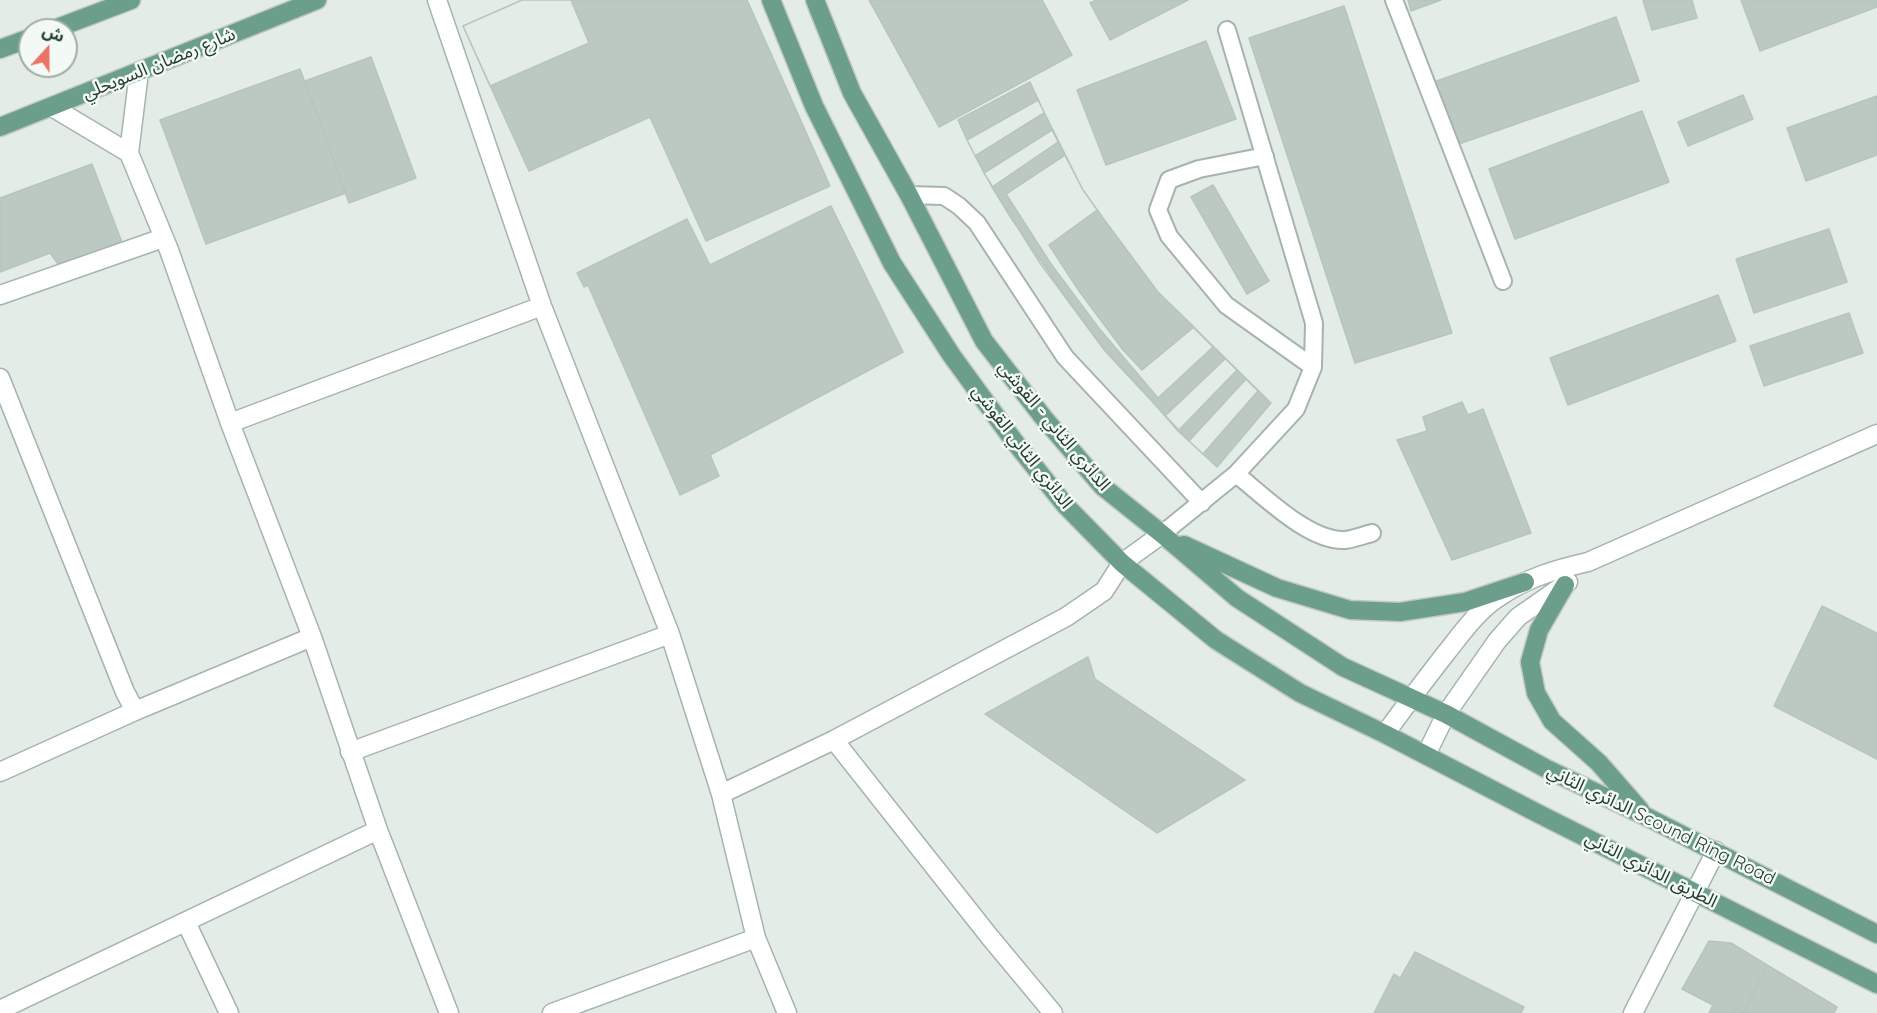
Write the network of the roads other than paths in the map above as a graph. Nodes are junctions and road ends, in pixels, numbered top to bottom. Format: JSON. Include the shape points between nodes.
{"nodes":[{"id":1,"x":131,"y":0,"type":"edge"},
{"id":2,"x":317,"y":0,"type":"edge"},
{"id":3,"x":437,"y":0,"type":"edge"},
{"id":4,"x":771,"y":0,"type":"edge"},
{"id":5,"x":815,"y":0,"type":"edge"},
{"id":6,"x":1394,"y":0,"type":"edge"},
{"id":7,"x":78,"y":20,"type":"edge"},
{"id":8,"x":1227,"y":30,"type":"dead end"},
{"id":9,"x":18,"y":43,"type":"edge"},
{"id":10,"x":0,"y":50,"type":"edge"},
{"id":11,"x":139,"y":72,"type":"junction"},
{"id":12,"x":52,"y":107,"type":"junction"},
{"id":13,"x":0,"y":127,"type":"edge"},
{"id":14,"x":129,"y":153,"type":"junction"},
{"id":15,"x":1265,"y":156,"type":"junction"},
{"id":16,"x":909,"y":195,"type":"junction"},
{"id":17,"x":164,"y":238,"type":"junction"},
{"id":18,"x":1503,"y":281,"type":"dead end"},
{"id":19,"x":0,"y":296,"type":"edge"},
{"id":20,"x":542,"y":306,"type":"junction"},
{"id":21,"x":1313,"y":368,"type":"junction"},
{"id":22,"x":0,"y":378,"type":"edge"},
{"id":23,"x":230,"y":423,"type":"junction"},
{"id":24,"x":1877,"y":434,"type":"edge"},
{"id":25,"x":1236,"y":474,"type":"junction"},
{"id":26,"x":1202,"y":503,"type":"junction"},
{"id":27,"x":1372,"y":533,"type":"dead end"},
{"id":28,"x":1162,"y":534,"type":"junction"},
{"id":29,"x":1588,"y":562,"type":"junction"},
{"id":30,"x":1122,"y":563,"type":"junction"},
{"id":31,"x":1526,"y":582,"type":"junction"},
{"id":32,"x":1565,"y":585,"type":"junction"},
{"id":33,"x":670,"y":634,"type":"junction"},
{"id":34,"x":312,"y":637,"type":"junction"},
{"id":35,"x":1410,"y":699,"type":"junction"},
{"id":36,"x":135,"y":711,"type":"junction"},
{"id":37,"x":1446,"y":714,"type":"junction"},
{"id":38,"x":1385,"y":734,"type":"junction"},
{"id":39,"x":834,"y":740,"type":"junction"},
{"id":40,"x":350,"y":752,"type":"junction"},
{"id":41,"x":1426,"y":755,"type":"junction"},
{"id":42,"x":0,"y":772,"type":"edge"},
{"id":43,"x":721,"y":794,"type":"junction"},
{"id":44,"x":1645,"y":816,"type":"junction"},
{"id":45,"x":378,"y":830,"type":"junction"},
{"id":46,"x":1716,"y":851,"type":"junction"},
{"id":47,"x":1694,"y":891,"type":"junction"},
{"id":48,"x":186,"y":922,"type":"junction"},
{"id":49,"x":1877,"y":934,"type":"edge"},
{"id":50,"x":756,"y":938,"type":"junction"},
{"id":51,"x":1877,"y":984,"type":"edge"},
{"id":52,"x":0,"y":1010,"type":"edge"},
{"id":53,"x":229,"y":1013,"type":"edge"},
{"id":54,"x":449,"y":1013,"type":"edge"},
{"id":55,"x":552,"y":1013,"type":"edge"},
{"id":56,"x":787,"y":1013,"type":"edge"},
{"id":57,"x":1053,"y":1013,"type":"edge"},
{"id":58,"x":1633,"y":1013,"type":"edge"}],
"edges":[{"from":1,"to":7,"type":"main road"},
{"from":2,"to":11,"type":"main road","name":"شارع رمضان السويحلي"},
{"from":3,"to":20,"type":"street"},
{"from":4,"to":30,"type":"main road","name":"الدائري الثاني القوشي","via":[[814,106],[892,263],[952,356],[1014,441],[1065,505]]},
{"from":5,"to":16,"type":"main road","name":"الدائري الثاني - القوشي","via":[[852,93]]},
{"from":6,"to":18,"type":"lane"},
{"from":8,"to":15,"type":"lane"},
{"from":9,"to":10,"type":"main road"},
{"from":11,"to":12,"type":"main road","name":"شارع رمضان السويحلي"},
{"from":11,"to":14,"type":"street"},
{"from":12,"to":13,"type":"main road","name":"شارع رمضان السويحلي"},
{"from":12,"to":14,"type":"street"},
{"from":14,"to":17,"type":"street"},
{"from":15,"to":21,"type":"lane","via":[[1314,323]]},
{"from":15,"to":21,"type":"lane","via":[[1199,169],[1169,180],[1158,210],[1169,236],[1226,305]]},
{"from":16,"to":26,"type":"lane","via":[[944,196],[977,223],[1065,357]]},
{"from":16,"to":28,"type":"main road","name":"الدائري الثاني - القوشي","via":[[984,342],[1102,486]]},
{"from":17,"to":19,"type":"street"},
{"from":17,"to":23,"type":"street"},
{"from":20,"to":23,"type":"street"},
{"from":20,"to":33,"type":"street"},
{"from":21,"to":25,"type":"lane","via":[[1296,409]]},
{"from":22,"to":36,"type":"street"},
{"from":23,"to":34,"type":"street"},
{"from":24,"to":29,"type":"street"},
{"from":25,"to":26,"type":"lane"},
{"from":25,"to":27,"type":"lane","via":[[1297,523],[1322,535],[1345,540]]},
{"from":26,"to":28,"type":"lane"},
{"from":28,"to":30,"type":"street"},
{"from":28,"to":31,"type":"main road","via":[[1277,588],[1350,610],[1400,612],[1454,604]]},
{"from":28,"to":35,"type":"main road","name":"الدائري الثاني - القوشي","via":[[1237,598],[1343,667]]},
{"from":29,"to":31,"type":"street"},
{"from":29,"to":32,"type":"street"},
{"from":30,"to":38,"type":"main road","name":"الدائري الثاني القوشي","via":[[1216,640],[1300,693]]},
{"from":30,"to":39,"type":"street","via":[[1104,591],[1066,617]]},
{"from":31,"to":35,"type":"street","via":[[1475,617]]},
{"from":32,"to":37,"type":"street","via":[[1543,598],[1504,633]]},
{"from":32,"to":44,"type":"main road","via":[[1539,630],[1530,662],[1536,693],[1552,721],[1599,763]]},
{"from":33,"to":40,"type":"street"},
{"from":33,"to":43,"type":"street"},
{"from":34,"to":36,"type":"street"},
{"from":34,"to":40,"type":"street"},
{"from":35,"to":37,"type":"main road","name":"الدائري الثاني - القوشي"},
{"from":35,"to":38,"type":"street"},
{"from":36,"to":42,"type":"street"},
{"from":37,"to":41,"type":"street"},
{"from":37,"to":44,"type":"main road","name":"الدائري الثاني Scound Ring Road"},
{"from":38,"to":41,"type":"main road","name":"الدائري الثاني القوشي"},
{"from":39,"to":43,"type":"street"},
{"from":39,"to":57,"type":"street"},
{"from":40,"to":45,"type":"street"},
{"from":41,"to":47,"type":"main road","name":"الطريق الدائري الثاني"},
{"from":43,"to":50,"type":"street"},
{"from":44,"to":46,"type":"main road","name":"الدائري الثاني Scound Ring Road"},
{"from":45,"to":48,"type":"street"},
{"from":45,"to":54,"type":"street"},
{"from":46,"to":47,"type":"street"},
{"from":46,"to":49,"type":"main road","name":"الدائري الثاني Scound Ring Road"},
{"from":47,"to":51,"type":"main road","name":"الطريق الدائري الثاني"},
{"from":47,"to":58,"type":"street"},
{"from":48,"to":52,"type":"street"},
{"from":48,"to":53,"type":"street"},
{"from":50,"to":55,"type":"street"},
{"from":50,"to":56,"type":"street"}]}
